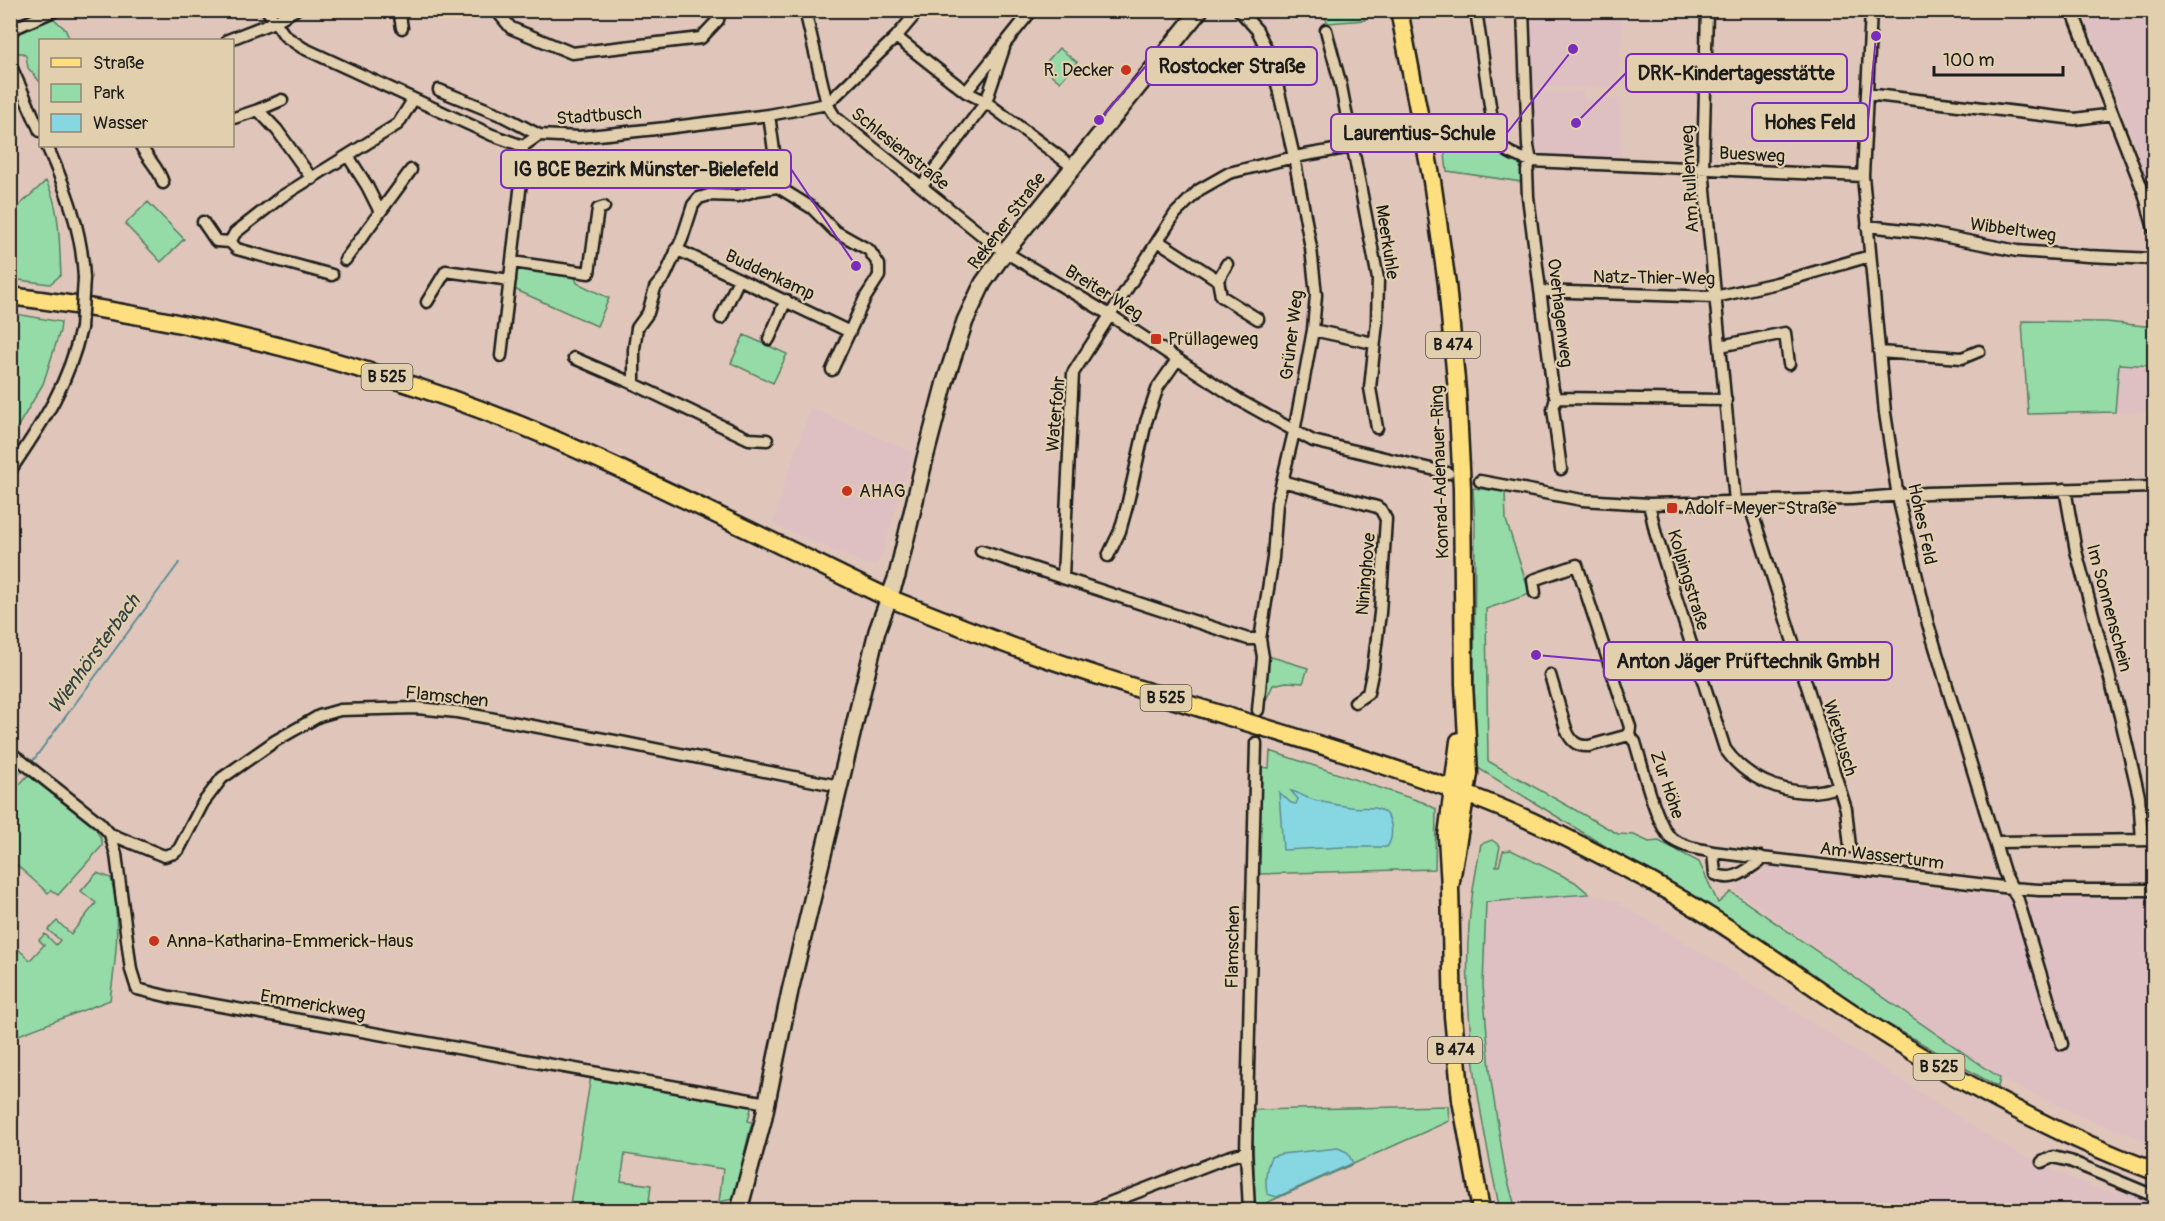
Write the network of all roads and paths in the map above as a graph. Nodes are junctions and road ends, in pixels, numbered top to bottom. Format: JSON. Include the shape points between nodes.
{"nodes":[{"id":1,"x":56,"y":10,"type":"edge"},
{"id":2,"x":267,"y":10,"type":"edge"},
{"id":3,"x":295,"y":10,"type":"edge"},
{"id":4,"x":399,"y":10,"type":"edge"},
{"id":5,"x":720,"y":10,"type":"edge"},
{"id":6,"x":805,"y":10,"type":"edge"},
{"id":7,"x":919,"y":10,"type":"edge"},
{"id":8,"x":1032,"y":10,"type":"edge"},
{"id":9,"x":1200,"y":10,"type":"edge"},
{"id":10,"x":1239,"y":10,"type":"edge"},
{"id":11,"x":1399,"y":10,"type":"edge"},
{"id":12,"x":1476,"y":10,"type":"edge"},
{"id":13,"x":1523,"y":10,"type":"edge"},
{"id":14,"x":1707,"y":10,"type":"edge"},
{"id":15,"x":1871,"y":10,"type":"edge"},
{"id":16,"x":2072,"y":10,"type":"edge"},
{"id":17,"x":496,"y":11,"type":"edge"},
{"id":18,"x":274,"y":22,"type":"junction"},
{"id":19,"x":402,"y":28,"type":"dead end"},
{"id":20,"x":10,"y":30,"type":"edge"},
{"id":21,"x":1326,"y":30,"type":"dead end"},
{"id":22,"x":896,"y":37,"type":"junction"},
{"id":23,"x":231,"y":39,"type":"edge"},
{"id":24,"x":1004,"y":48,"type":"junction"},
{"id":25,"x":10,"y":64,"type":"edge"},
{"id":26,"x":439,"y":90,"type":"dead end"},
{"id":27,"x":966,"y":93,"type":"junction"},
{"id":28,"x":1867,"y":94,"type":"junction"},
{"id":29,"x":282,"y":100,"type":"dead end"},
{"id":30,"x":413,"y":100,"type":"junction"},
{"id":31,"x":986,"y":102,"type":"junction"},
{"id":32,"x":827,"y":104,"type":"junction"},
{"id":33,"x":258,"y":110,"type":"junction"},
{"id":34,"x":2113,"y":114,"type":"junction"},
{"id":35,"x":769,"y":115,"type":"junction"},
{"id":36,"x":234,"y":118,"type":"dead end"},
{"id":37,"x":39,"y":129,"type":"edge"},
{"id":38,"x":539,"y":135,"type":"junction"},
{"id":39,"x":523,"y":146,"type":"junction"},
{"id":40,"x":47,"y":147,"type":"edge"},
{"id":41,"x":142,"y":147,"type":"edge"},
{"id":42,"x":1352,"y":147,"type":"junction"},
{"id":43,"x":348,"y":156,"type":"junction"},
{"id":44,"x":1294,"y":158,"type":"junction"},
{"id":45,"x":1531,"y":161,"type":"junction"},
{"id":46,"x":1073,"y":167,"type":"junction"},
{"id":47,"x":1703,"y":169,"type":"junction"},
{"id":48,"x":411,"y":170,"type":"dead end"},
{"id":49,"x":1863,"y":176,"type":"junction"},
{"id":50,"x":312,"y":179,"type":"junction"},
{"id":51,"x":163,"y":183,"type":"dead end"},
{"id":52,"x":922,"y":186,"type":"junction"},
{"id":53,"x":778,"y":187,"type":"junction"},
{"id":54,"x":2149,"y":192,"type":"edge"},
{"id":55,"x":604,"y":207,"type":"dead end"},
{"id":56,"x":380,"y":212,"type":"junction"},
{"id":57,"x":203,"y":222,"type":"dead end"},
{"id":58,"x":1867,"y":226,"type":"junction"},
{"id":59,"x":2154,"y":230,"type":"edge"},
{"id":60,"x":230,"y":242,"type":"junction"},
{"id":61,"x":1158,"y":242,"type":"junction"},
{"id":62,"x":676,"y":249,"type":"junction"},
{"id":63,"x":1005,"y":252,"type":"junction"},
{"id":64,"x":1870,"y":256,"type":"junction"},
{"id":65,"x":2154,"y":259,"type":"edge"},
{"id":66,"x":345,"y":260,"type":"dead end"},
{"id":67,"x":512,"y":262,"type":"junction"},
{"id":68,"x":1227,"y":264,"type":"dead end"},
{"id":69,"x":332,"y":275,"type":"dead end"},
{"id":70,"x":739,"y":279,"type":"junction"},
{"id":71,"x":510,"y":280,"type":"junction"},
{"id":72,"x":1218,"y":280,"type":"junction"},
{"id":73,"x":1540,"y":291,"type":"junction"},
{"id":74,"x":10,"y":296,"type":"edge"},
{"id":75,"x":1715,"y":297,"type":"junction"},
{"id":76,"x":786,"y":300,"type":"junction"},
{"id":77,"x":427,"y":302,"type":"dead end"},
{"id":78,"x":1110,"y":315,"type":"junction"},
{"id":79,"x":721,"y":318,"type":"dead end"},
{"id":80,"x":1258,"y":319,"type":"dead end"},
{"id":81,"x":1313,"y":330,"type":"junction"},
{"id":82,"x":850,"y":332,"type":"junction"},
{"id":83,"x":768,"y":339,"type":"dead end"},
{"id":84,"x":1373,"y":343,"type":"junction"},
{"id":85,"x":1720,"y":346,"type":"junction"},
{"id":86,"x":1979,"y":351,"type":"dead end"},
{"id":87,"x":1879,"y":352,"type":"junction"},
{"id":88,"x":501,"y":356,"type":"dead end"},
{"id":89,"x":574,"y":358,"type":"dead end"},
{"id":90,"x":1177,"y":360,"type":"junction"},
{"id":91,"x":1789,"y":364,"type":"dead end"},
{"id":92,"x":832,"y":370,"type":"dead end"},
{"id":93,"x":634,"y":384,"type":"junction"},
{"id":94,"x":1556,"y":398,"type":"junction"},
{"id":95,"x":1726,"y":400,"type":"junction"},
{"id":96,"x":1377,"y":428,"type":"dead end"},
{"id":97,"x":1294,"y":432,"type":"junction"},
{"id":98,"x":767,"y":440,"type":"dead end"},
{"id":99,"x":1561,"y":469,"type":"dead end"},
{"id":100,"x":10,"y":471,"type":"edge"},
{"id":101,"x":1448,"y":473,"type":"dead end"},
{"id":102,"x":1282,"y":481,"type":"junction"},
{"id":103,"x":1480,"y":481,"type":"dead end"},
{"id":104,"x":2154,"y":487,"type":"edge"},
{"id":105,"x":2065,"y":489,"type":"junction"},
{"id":106,"x":1898,"y":497,"type":"junction"},
{"id":107,"x":1735,"y":501,"type":"junction"},
{"id":108,"x":1749,"y":502,"type":"junction"},
{"id":109,"x":1649,"y":504,"type":"junction"},
{"id":110,"x":981,"y":551,"type":"dead end"},
{"id":111,"x":1108,"y":556,"type":"dead end"},
{"id":112,"x":1063,"y":576,"type":"junction"},
{"id":113,"x":1535,"y":593,"type":"dead end"},
{"id":114,"x":888,"y":597,"type":"junction"},
{"id":115,"x":1260,"y":639,"type":"junction"},
{"id":116,"x":1550,"y":675,"type":"dead end"},
{"id":117,"x":1355,"y":702,"type":"dead end"},
{"id":118,"x":1258,"y":710,"type":"tunnel mouth"},
{"id":119,"x":1629,"y":735,"type":"junction"},
{"id":120,"x":1256,"y":743,"type":"tunnel mouth"},
{"id":121,"x":10,"y":753,"type":"edge"},
{"id":122,"x":839,"y":786,"type":"junction"},
{"id":123,"x":1838,"y":786,"type":"junction"},
{"id":124,"x":1459,"y":791,"type":"junction"},
{"id":125,"x":110,"y":834,"type":"junction"},
{"id":126,"x":2142,"y":840,"type":"junction"},
{"id":127,"x":2154,"y":840,"type":"edge"},
{"id":128,"x":1995,"y":842,"type":"junction"},
{"id":129,"x":1850,"y":847,"type":"dead end"},
{"id":130,"x":1713,"y":852,"type":"junction"},
{"id":131,"x":1755,"y":856,"type":"junction"},
{"id":132,"x":2011,"y":888,"type":"junction"},
{"id":133,"x":2154,"y":890,"type":"edge"},
{"id":134,"x":2062,"y":1044,"type":"dead end"},
{"id":135,"x":767,"y":1103,"type":"junction"},
{"id":136,"x":1246,"y":1152,"type":"junction"},
{"id":137,"x":2042,"y":1162,"type":"dead end"},
{"id":138,"x":2154,"y":1171,"type":"edge"},
{"id":139,"x":2154,"y":1196,"type":"edge"},
{"id":140,"x":739,"y":1210,"type":"edge"},
{"id":141,"x":1091,"y":1210,"type":"edge"},
{"id":142,"x":1249,"y":1210,"type":"edge"},
{"id":143,"x":1482,"y":1210,"type":"edge"}],
"edges":[{"from":1,"to":20,"type":"street"},
{"from":2,"to":18,"type":"street"},
{"from":3,"to":18,"type":"street"},
{"from":4,"to":19,"type":"street"},
{"from":5,"to":17,"type":"street","via":[[718,20],[701,38],[572,53],[511,28]]},
{"from":6,"to":32,"type":"street","name":"Schlesienstraße"},
{"from":7,"to":22,"type":"street"},
{"from":8,"to":24,"type":"street"},
{"from":9,"to":46,"type":"street","name":"Rekener Straße"},
{"from":10,"to":44,"type":"street","name":"Grüner Weg","via":[[1257,30],[1271,58]]},
{"from":11,"to":124,"type":"main road","name":"Konrad-Adenauer-Ring","number":"B 474","via":[[1431,171],[1452,335],[1462,488],[1469,774]]},
{"from":12,"to":45,"type":"street","via":[[1495,138],[1510,153]]},
{"from":13,"to":45,"type":"street","name":"Overhagenweg"},
{"from":14,"to":47,"type":"street","name":"Am Rullenweg"},
{"from":15,"to":28,"type":"street","name":"Hohes Feld"},
{"from":16,"to":34,"type":"street"},
{"from":18,"to":23,"type":"street"},
{"from":18,"to":30,"type":"street","via":[[285,36],[303,48]]},
{"from":21,"to":42,"type":"street","name":"Meerkuhle"},
{"from":22,"to":27,"type":"street"},
{"from":22,"to":32,"type":"street"},
{"from":24,"to":27,"type":"street"},
{"from":24,"to":31,"type":"street"},
{"from":25,"to":37,"type":"street"},
{"from":26,"to":38,"type":"street"},
{"from":27,"to":31,"type":"street"},
{"from":28,"to":34,"type":"street","via":[[2075,119]]},
{"from":28,"to":49,"type":"street","name":"Hohes Feld"},
{"from":29,"to":33,"type":"street"},
{"from":30,"to":39,"type":"street"},
{"from":30,"to":43,"type":"street","via":[[398,124]]},
{"from":31,"to":46,"type":"street"},
{"from":31,"to":52,"type":"street"},
{"from":32,"to":35,"type":"street","name":"Stadtbusch"},
{"from":32,"to":52,"type":"street","name":"Schlesienstraße","via":[[835,117]]},
{"from":33,"to":36,"type":"street"},
{"from":33,"to":50,"type":"street"},
{"from":34,"to":54,"type":"street"},
{"from":35,"to":38,"type":"street","name":"Stadtbusch","via":[[579,137]]},
{"from":35,"to":53,"type":"street"},
{"from":38,"to":39,"type":"street","name":"Stadtbusch"},
{"from":39,"to":67,"type":"street"},
{"from":40,"to":100,"type":"street","bridge":true,"via":[[73,209],[82,251],[81,328],[75,355],[56,400]]},
{"from":41,"to":51,"type":"street","via":[[159,170]]},
{"from":42,"to":44,"type":"street"},
{"from":42,"to":84,"type":"street","name":"Meerkuhle","via":[[1378,279]]},
{"from":43,"to":50,"type":"street"},
{"from":43,"to":56,"type":"street"},
{"from":44,"to":61,"type":"street","name":"Waterfohr","via":[[1236,171],[1211,182],[1184,204]]},
{"from":44,"to":81,"type":"street","name":"Grüner Weg","via":[[1311,249],[1316,295]]},
{"from":45,"to":47,"type":"street","name":"Buesweg"},
{"from":45,"to":73,"type":"street","name":"Overhagenweg","via":[[1527,171],[1528,197]]},
{"from":46,"to":63,"type":"street","name":"Rekener Straße"},
{"from":47,"to":49,"type":"street","name":"Buesweg"},
{"from":47,"to":75,"type":"street","name":"Am Rullenweg"},
{"from":48,"to":56,"type":"street"},
{"from":49,"to":58,"type":"street","name":"Hohes Feld"},
{"from":50,"to":60,"type":"street","via":[[281,197],[235,233]]},
{"from":52,"to":63,"type":"street","name":"Schlesienstraße"},
{"from":53,"to":62,"type":"street","via":[[738,196],[699,198]]},
{"from":53,"to":82,"type":"street","via":[[876,258],[879,276]]},
{"from":54,"to":59,"type":"street"},
{"from":55,"to":67,"type":"street","via":[[598,209],[589,273]]},
{"from":56,"to":66,"type":"street"},
{"from":57,"to":60,"type":"street","via":[[216,241]]},
{"from":58,"to":64,"type":"street","name":"Hohes Feld"},
{"from":58,"to":65,"type":"street","name":"Wibbeltweg","via":[[1923,232],[2017,251]]},
{"from":60,"to":69,"type":"street","via":[[237,249]]},
{"from":61,"to":72,"type":"street"},
{"from":61,"to":78,"type":"street","name":"Waterfohr"},
{"from":62,"to":70,"type":"street","name":"Buddenkamp"},
{"from":62,"to":93,"type":"street","via":[[648,313],[637,328]]},
{"from":63,"to":78,"type":"street","name":"Breiter Weg"},
{"from":63,"to":114,"type":"street","name":"Rekener Straße","via":[[983,283],[964,321],[897,576]]},
{"from":64,"to":75,"type":"street","name":"Natz-Thier-Weg"},
{"from":64,"to":87,"type":"street","name":"Hohes Feld"},
{"from":67,"to":71,"type":"street"},
{"from":68,"to":72,"type":"street"},
{"from":70,"to":76,"type":"street","name":"Buddenkamp"},
{"from":70,"to":79,"type":"street"},
{"from":71,"to":77,"type":"street","via":[[446,271]]},
{"from":71,"to":88,"type":"street"},
{"from":72,"to":80,"type":"street","via":[[1221,296]]},
{"from":73,"to":75,"type":"street","name":"Natz-Thier-Weg"},
{"from":73,"to":94,"type":"street","name":"Overhagenweg"},
{"from":74,"to":114,"type":"main road","number":"B 525","via":[[188,324],[317,355],[418,387],[595,458]]},
{"from":75,"to":85,"type":"street","name":"Am Rullenweg"},
{"from":76,"to":82,"type":"street","name":"Buddenkamp"},
{"from":76,"to":83,"type":"street"},
{"from":78,"to":90,"type":"street","name":"Breiter Weg"},
{"from":78,"to":112,"type":"street","name":"Waterfohr","via":[[1073,373]]},
{"from":81,"to":84,"type":"street"},
{"from":81,"to":97,"type":"street","name":"Grüner Weg"},
{"from":82,"to":92,"type":"street"},
{"from":84,"to":96,"type":"street","name":"Meerkuhle","via":[[1370,388]]},
{"from":85,"to":91,"type":"street","via":[[1785,333]]},
{"from":85,"to":95,"type":"street","name":"Am Rullenweg"},
{"from":86,"to":87,"type":"street","via":[[1962,358]]},
{"from":87,"to":106,"type":"street","name":"Hohes Feld"},
{"from":89,"to":93,"type":"street"},
{"from":90,"to":97,"type":"street","name":"Breiter Weg"},
{"from":90,"to":111,"type":"street","via":[[1158,387],[1120,531]]},
{"from":93,"to":98,"type":"street","via":[[750,439]]},
{"from":94,"to":95,"type":"street"},
{"from":94,"to":99,"type":"street","name":"Overhagenweg","via":[[1553,409]]},
{"from":95,"to":107,"type":"street","name":"Am Rullenweg"},
{"from":97,"to":101,"type":"street","name":"Breiter Weg","via":[[1313,441]]},
{"from":97,"to":102,"type":"street","name":"Grüner Weg"},
{"from":102,"to":115,"type":"street","name":"Grüner Weg"},
{"from":102,"to":117,"type":"street","name":"Nininghove","via":[[1377,507],[1385,514],[1373,669],[1368,693]]},
{"from":103,"to":109,"type":"street","via":[[1582,500]]},
{"from":104,"to":105,"type":"street"},
{"from":105,"to":106,"type":"street"},
{"from":105,"to":126,"type":"street","name":"Im Sonnenschein","via":[[2076,551],[2139,796]]},
{"from":106,"to":108,"type":"street"},
{"from":106,"to":128,"type":"street","name":"Hohes Feld","via":[[1928,624]]},
{"from":107,"to":108,"type":"street"},
{"from":107,"to":109,"type":"street"},
{"from":108,"to":123,"type":"street","name":"Wietbusch"},
{"from":109,"to":123,"type":"street","name":"Kolpingstraße","via":[[1725,749],[1733,761],[1746,772],[1788,790],[1812,793]]},
{"from":110,"to":112,"type":"street"},
{"from":112,"to":115,"type":"street","via":[[1143,606],[1248,639]]},
{"from":113,"to":119,"type":"street","name":"Zur Höhe","via":[[1533,580],[1578,565],[1630,727]]},
{"from":114,"to":122,"type":"street","name":"Rekener Straße"},
{"from":114,"to":124,"type":"main road","number":"B 525","via":[[1146,692]]},
{"from":115,"to":118,"type":"street","name":"Grüner Weg","via":[[1263,657]]},
{"from":116,"to":119,"type":"street","name":"Zur Höhe","via":[[1573,741],[1589,746]]},
{"from":119,"to":130,"type":"street","name":"Zur Höhe","via":[[1635,742],[1662,827],[1680,843]]},
{"from":120,"to":136,"type":"street","name":"Flamschen"},
{"from":121,"to":125,"type":"street"},
{"from":122,"to":125,"type":"street","name":"Flamschen","via":[[457,712],[417,708],[339,710],[275,741],[222,778],[174,853],[164,856]]},
{"from":122,"to":135,"type":"street","name":"Rekener Straße"},
{"from":123,"to":129,"type":"street","name":"Wietbusch","via":[[1846,809]]},
{"from":124,"to":138,"type":"main road","number":"B 525","via":[[1651,882],[1917,1054],[1990,1096],[2076,1139]]},
{"from":124,"to":143,"type":"main road","number":"B 474","via":[[1450,887],[1451,972],[1467,1140]]},
{"from":125,"to":135,"type":"street","name":"Emmerickweg","via":[[131,970],[140,990]]},
{"from":126,"to":127,"type":"street"},
{"from":126,"to":128,"type":"street"},
{"from":128,"to":132,"type":"street","name":"Hohes Feld"},
{"from":130,"to":131,"type":"street","name":"Zur Höhe"},
{"from":130,"to":131,"type":"street","via":[[1715,874],[1731,879],[1760,861]]},
{"from":131,"to":132,"type":"street","name":"Am Wasserturm"},
{"from":132,"to":133,"type":"street","name":"Am Wasserturm"},
{"from":132,"to":134,"type":"street"},
{"from":135,"to":140,"type":"street","name":"Rekener Straße"},
{"from":136,"to":141,"type":"street"},
{"from":136,"to":142,"type":"street","name":"Flamschen"},
{"from":137,"to":139,"type":"street","via":[[2053,1157],[2070,1161]]}]}
